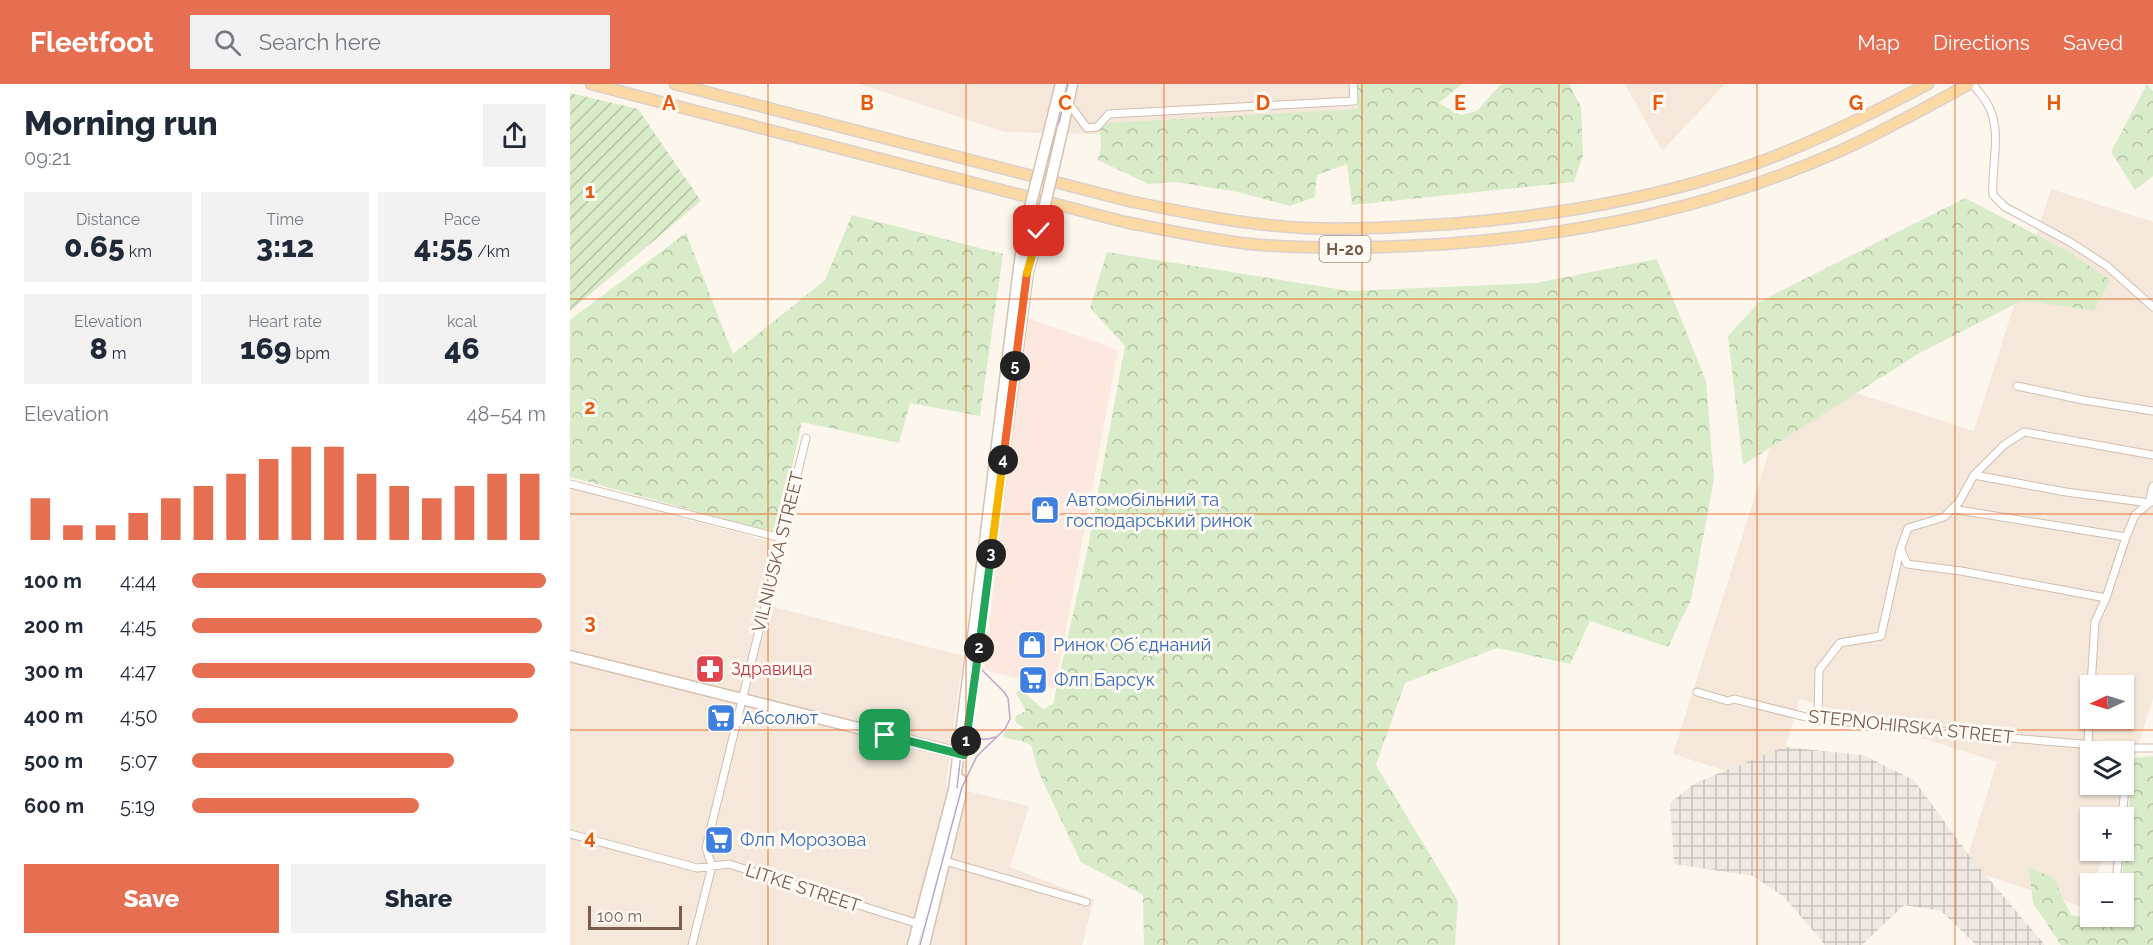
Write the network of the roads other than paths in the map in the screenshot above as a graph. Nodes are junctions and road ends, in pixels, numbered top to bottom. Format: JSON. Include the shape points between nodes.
{"nodes":[{"id":1,"x":591,"y":84,"type":"edge"},
{"id":2,"x":675,"y":84,"type":"edge"},
{"id":3,"x":1061,"y":84,"type":"edge"},
{"id":4,"x":1072,"y":84,"type":"edge"},
{"id":5,"x":1353,"y":84,"type":"edge"},
{"id":6,"x":1928,"y":84,"type":"edge"},
{"id":7,"x":1971,"y":84,"type":"edge"},
{"id":8,"x":1058,"y":99,"type":"junction"},
{"id":9,"x":1066,"y":107,"type":"junction"},
{"id":10,"x":901,"y":143,"type":"junction"},
{"id":11,"x":897,"y":162,"type":"junction"},
{"id":12,"x":1023,"y":269,"type":"junction"},
{"id":13,"x":2153,"y":307,"type":"edge"},
{"id":14,"x":2017,"y":386,"type":"dead end"},
{"id":15,"x":2153,"y":411,"type":"edge"},
{"id":16,"x":806,"y":438,"type":"dead end"},
{"id":17,"x":2153,"y":455,"type":"edge"},
{"id":18,"x":1974,"y":475,"type":"junction"},
{"id":19,"x":570,"y":484,"type":"edge"},
{"id":20,"x":2153,"y":486,"type":"edge"},
{"id":21,"x":2151,"y":504,"type":"edge"},
{"id":22,"x":1952,"y":509,"type":"junction"},
{"id":23,"x":2126,"y":537,"type":"junction"},
{"id":24,"x":781,"y":538,"type":"junction"},
{"id":25,"x":1900,"y":550,"type":"junction"},
{"id":26,"x":2106,"y":598,"type":"junction"},
{"id":27,"x":570,"y":656,"type":"edge"},
{"id":28,"x":2092,"y":675,"type":"edge"},
{"id":29,"x":1698,"y":692,"type":"dead end"},
{"id":30,"x":741,"y":698,"type":"junction"},
{"id":31,"x":1818,"y":720,"type":"junction"},
{"id":32,"x":2080,"y":743,"type":"edge"},
{"id":33,"x":2134,"y":748,"type":"edge"},
{"id":34,"x":2153,"y":748,"type":"edge"},
{"id":35,"x":961,"y":754,"type":"junction"},
{"id":36,"x":570,"y":834,"type":"edge"},
{"id":37,"x":945,"y":861,"type":"junction"},
{"id":38,"x":712,"y":866,"type":"junction"},
{"id":39,"x":1086,"y":902,"type":"dead end"},
{"id":40,"x":924,"y":926,"type":"junction"},
{"id":41,"x":692,"y":945,"type":"edge"},
{"id":42,"x":913,"y":945,"type":"edge"},
{"id":43,"x":924,"y":945,"type":"edge"}],
"edges":[{"from":1,"to":11,"type":"main road","number":"Н-20"},
{"from":2,"to":10,"type":"main road","number":"Н-20"},
{"from":3,"to":8,"type":"main road"},
{"from":4,"to":9,"type":"main road"},
{"from":5,"to":9,"type":"street","via":[[1354,101],[1109,114],[1097,127],[1087,128],[1073,109]]},
{"from":6,"to":10,"type":"main road","number":"Н-20","via":[[1842,128],[1777,155],[1646,196],[1554,214],[1396,228],[1302,228],[1190,214]]},
{"from":7,"to":11,"type":"main road","number":"Н-20","via":[[1841,150],[1726,194],[1603,225],[1454,243],[1344,249],[1249,243],[1125,222]]},
{"from":7,"to":13,"type":"street","via":[[1990,108],[1993,119],[1994,195],[2005,207],[2107,266]]},
{"from":8,"to":9,"type":"street"},
{"from":8,"to":12,"type":"main road","bridge":true,"via":[[1025,227]]},
{"from":9,"to":12,"type":"main road","bridge":true,"via":[[1042,219]]},
{"from":10,"to":11,"type":"main road"},
{"from":12,"to":35,"type":"main road"},
{"from":14,"to":15,"type":"street"},
{"from":16,"to":24,"type":"street","name":"VILNIUSKA STREET"},
{"from":17,"to":18,"type":"street","via":[[2024,432]]},
{"from":18,"to":21,"type":"street"},
{"from":18,"to":22,"type":"street"},
{"from":19,"to":24,"type":"street"},
{"from":20,"to":21,"type":"street"},
{"from":21,"to":23,"type":"street","via":[[2135,515]]},
{"from":22,"to":23,"type":"street"},
{"from":22,"to":25,"type":"street","via":[[1944,517],[1908,528]]},
{"from":23,"to":26,"type":"street"},
{"from":24,"to":30,"type":"street","name":"VILNIUSKA STREET"},
{"from":25,"to":26,"type":"street","via":[[1907,564]]},
{"from":25,"to":31,"type":"street","via":[[1881,636],[1840,643],[1819,670]]},
{"from":26,"to":28,"type":"street","via":[[2095,621]]},
{"from":27,"to":30,"type":"main road"},
{"from":29,"to":31,"type":"street","name":"STEPNOHIRSKA STREET"},
{"from":30,"to":35,"type":"main road"},
{"from":30,"to":38,"type":"street","name":"VILNIUSKA STREET","via":[[706,848]]},
{"from":31,"to":32,"type":"street","name":"STEPNOHIRSKA STREET"},
{"from":33,"to":34,"type":"street","name":"STEPNOHIRSKA STREET"},
{"from":35,"to":37,"type":"main road","via":[[960,797]]},
{"from":35,"to":40,"type":"main road"},
{"from":36,"to":38,"type":"street","name":"LITKE STREET","via":[[697,868]]},
{"from":37,"to":39,"type":"street"},
{"from":37,"to":40,"type":"main road"},
{"from":38,"to":40,"type":"street","name":"LITKE STREET","via":[[729,864]]},
{"from":38,"to":41,"type":"street","name":"VILNIUSKA STREET"},
{"from":40,"to":42,"type":"main road"},
{"from":40,"to":43,"type":"main road"}]}
